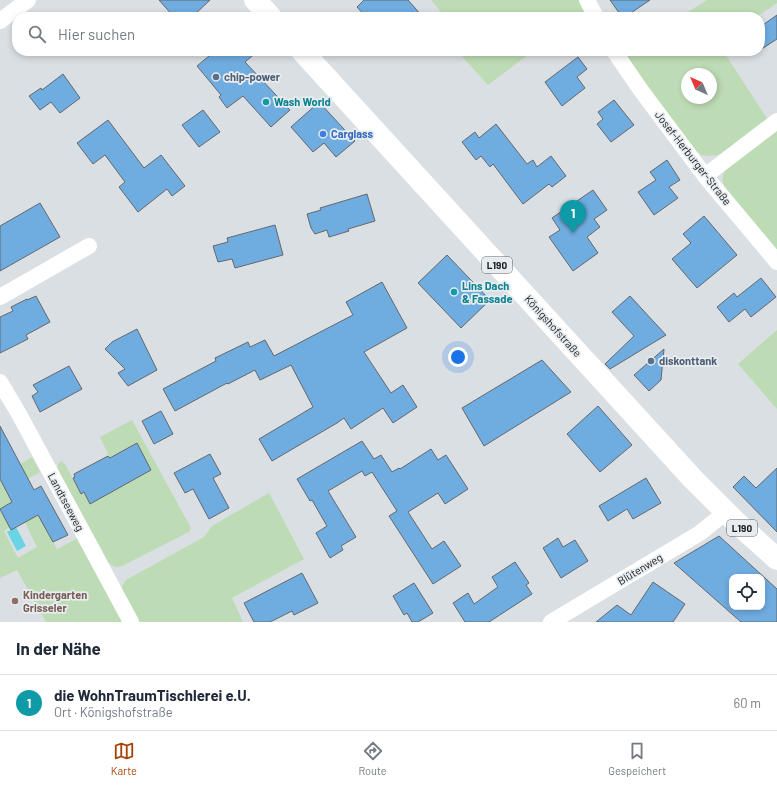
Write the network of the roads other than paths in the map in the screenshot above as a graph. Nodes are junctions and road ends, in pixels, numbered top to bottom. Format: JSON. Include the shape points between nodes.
{"nodes":[{"id":1,"x":28,"y":0,"type":"edge"},
{"id":2,"x":256,"y":0,"type":"edge"},
{"id":3,"x":587,"y":0,"type":"edge"},
{"id":4,"x":267,"y":12,"type":"edge"},
{"id":5,"x":593,"y":12,"type":"edge"},
{"id":6,"x":0,"y":21,"type":"edge"},
{"id":7,"x":307,"y":56,"type":"edge"},
{"id":8,"x":618,"y":56,"type":"edge"},
{"id":9,"x":777,"y":121,"type":"edge"},
{"id":10,"x":705,"y":176,"type":"junction"},
{"id":11,"x":89,"y":246,"type":"dead end"},
{"id":12,"x":777,"y":262,"type":"edge"},
{"id":13,"x":0,"y":297,"type":"edge"},
{"id":14,"x":0,"y":382,"type":"edge"},
{"id":15,"x":726,"y":512,"type":"junction"},
{"id":16,"x":777,"y":559,"type":"edge"},
{"id":17,"x":131,"y":622,"type":"edge"},
{"id":18,"x":551,"y":622,"type":"edge"}],
"edges":[{"from":1,"to":6,"type":"street"},
{"from":2,"to":4,"type":"main road"},
{"from":3,"to":5,"type":"street"},
{"from":7,"to":15,"type":"main road","name":"Königshofstraße","number":"L190","via":[[692,479]]},
{"from":8,"to":10,"type":"street","name":"Josef-Herburger-Straße"},
{"from":9,"to":10,"type":"street"},
{"from":10,"to":12,"type":"street","name":"Josef-Herburger-Straße"},
{"from":11,"to":13,"type":"street"},
{"from":14,"to":17,"type":"street","name":"Landtseeweg"},
{"from":15,"to":16,"type":"main road","name":"Königshofstraße","number":"L190"},
{"from":15,"to":18,"type":"street","name":"Blütenweg","via":[[700,533]]}]}
